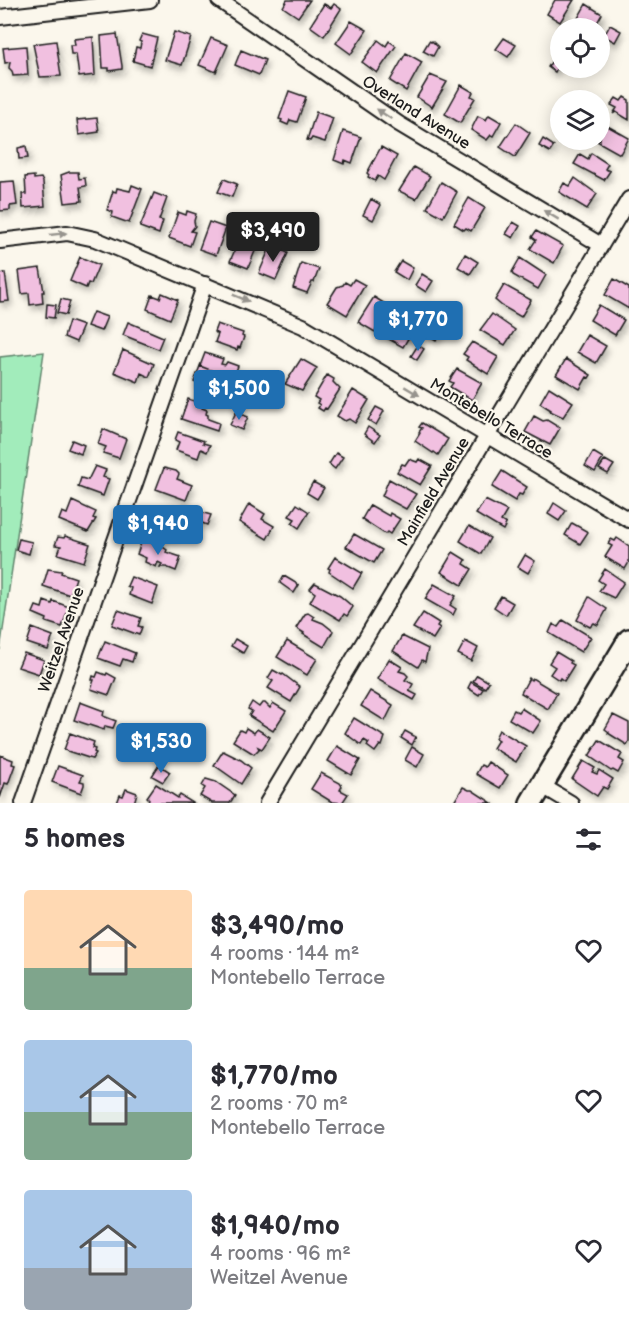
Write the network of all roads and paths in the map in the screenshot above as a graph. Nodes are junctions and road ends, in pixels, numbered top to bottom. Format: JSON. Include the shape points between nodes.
{"nodes":[{"id":1,"x":150,"y":0,"type":"edge"},
{"id":2,"x":127,"y":1,"type":"edge"},
{"id":3,"x":224,"y":2,"type":"edge"},
{"id":4,"x":0,"y":17,"type":"edge"},
{"id":5,"x":629,"y":199,"type":"edge"},
{"id":6,"x":0,"y":241,"type":"edge"},
{"id":7,"x":602,"y":245,"type":"junction"},
{"id":8,"x":205,"y":284,"type":"junction"},
{"id":9,"x":486,"y":436,"type":"junction"},
{"id":10,"x":629,"y":520,"type":"edge"},
{"id":11,"x":629,"y":640,"type":"edge"},
{"id":12,"x":536,"y":794,"type":"edge"},
{"id":13,"x":23,"y":803,"type":"edge"},
{"id":14,"x":267,"y":803,"type":"edge"},
{"id":15,"x":571,"y":803,"type":"edge"}],
"edges":[{"from":1,"to":2,"type":"street"},
{"from":2,"to":4,"type":"street"},
{"from":7,"to":3,"type":"street","name":"Overland Avenue","one_way":true,"via":[[399,124]]},
{"from":5,"to":7,"type":"street","name":"Mainfield Avenue"},
{"from":6,"to":8,"type":"street","name":"Montebello Terrace","one_way":true,"via":[[75,233]]},
{"from":7,"to":9,"type":"street","name":"Mainfield Avenue"},
{"from":8,"to":9,"type":"street","name":"Montebello Terrace","one_way":true,"via":[[303,326]]},
{"from":8,"to":13,"type":"street","name":"Weitzel Avenue"},
{"from":9,"to":10,"type":"street","name":"Montebello Terrace"},
{"from":9,"to":14,"type":"street","name":"Mainfield Avenue"},
{"from":11,"to":12,"type":"main road"},
{"from":12,"to":15,"type":"street"}]}
